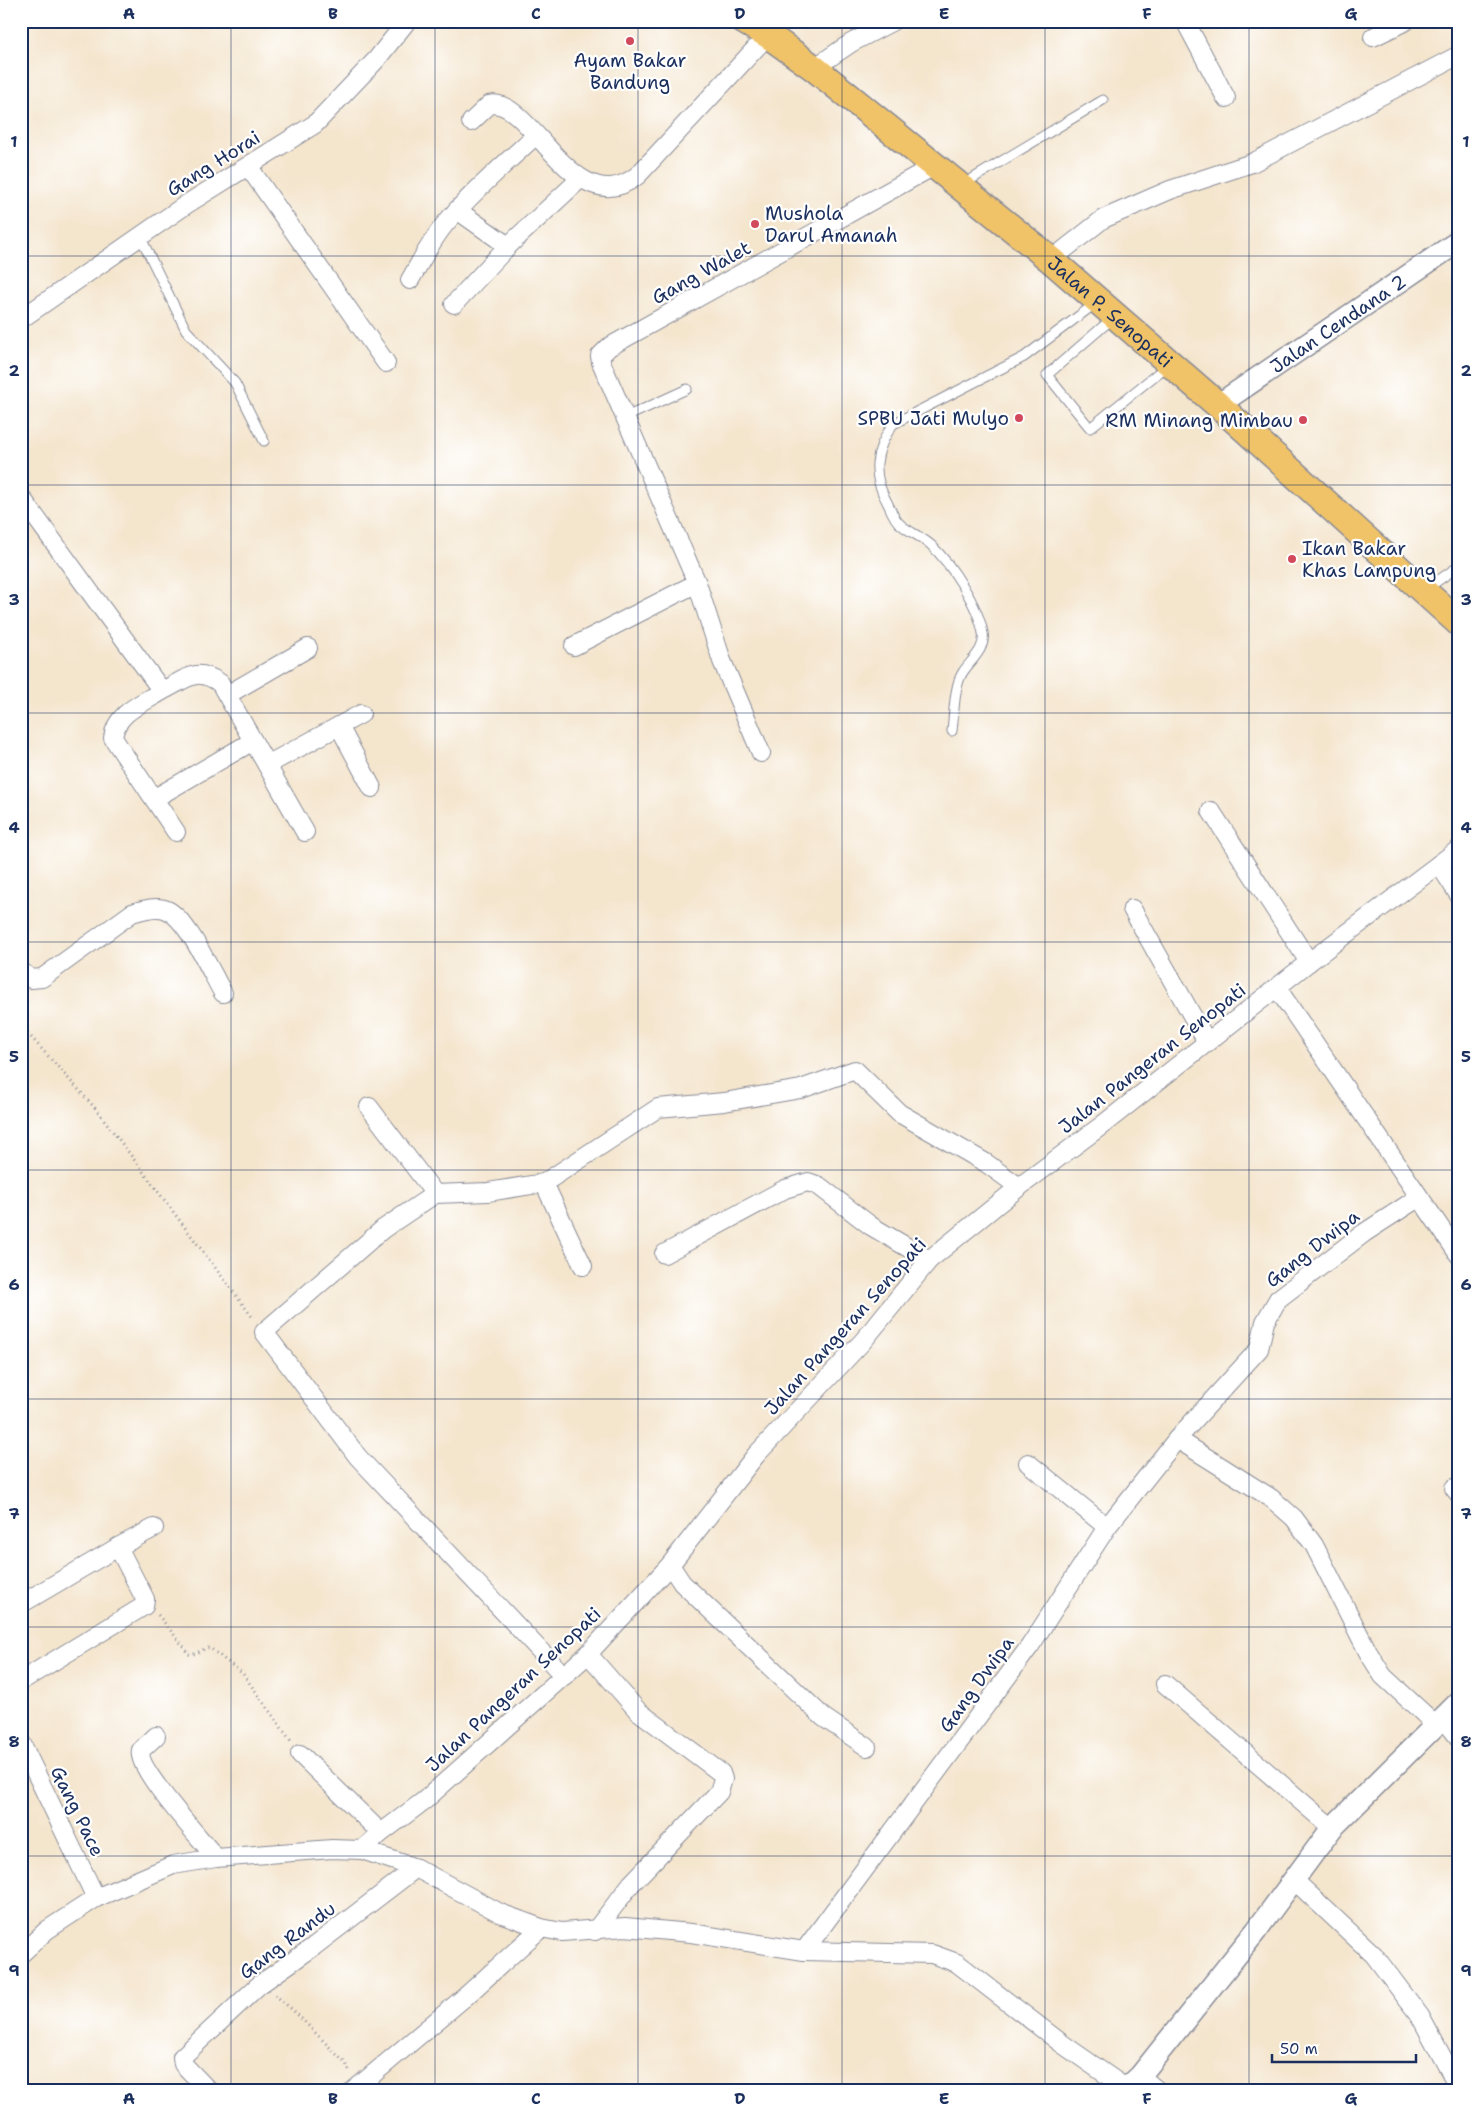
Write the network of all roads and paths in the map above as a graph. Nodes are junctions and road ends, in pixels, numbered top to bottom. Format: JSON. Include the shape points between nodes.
{"nodes":[{"id":1,"x":407,"y":21,"type":"edge"},
{"id":2,"x":744,"y":21,"type":"edge"},
{"id":3,"x":893,"y":21,"type":"edge"},
{"id":4,"x":1185,"y":21,"type":"edge"},
{"id":5,"x":1406,"y":21,"type":"edge"},
{"id":6,"x":776,"y":28,"type":"edge"},
{"id":7,"x":1373,"y":37,"type":"dead end"},
{"id":8,"x":1459,"y":55,"type":"edge"},
{"id":9,"x":814,"y":68,"type":"junction"},
{"id":10,"x":1226,"y":98,"type":"dead end"},
{"id":11,"x":1103,"y":100,"type":"dead end"},
{"id":12,"x":471,"y":122,"type":"dead end"},
{"id":13,"x":536,"y":135,"type":"junction"},
{"id":14,"x":248,"y":166,"type":"junction"},
{"id":15,"x":934,"y":166,"type":"junction"},
{"id":16,"x":580,"y":179,"type":"junction"},
{"id":17,"x":959,"y":186,"type":"junction"},
{"id":18,"x":457,"y":210,"type":"junction"},
{"id":19,"x":140,"y":236,"type":"junction"},
{"id":20,"x":1459,"y":241,"type":"edge"},
{"id":21,"x":508,"y":246,"type":"junction"},
{"id":22,"x":1051,"y":260,"type":"junction"},
{"id":23,"x":410,"y":280,"type":"dead end"},
{"id":24,"x":454,"y":304,"type":"dead end"},
{"id":25,"x":1107,"y":308,"type":"junction"},
{"id":26,"x":21,"y":319,"type":"edge"},
{"id":27,"x":386,"y":363,"type":"dead end"},
{"id":28,"x":1170,"y":364,"type":"junction"},
{"id":29,"x":687,"y":389,"type":"dead end"},
{"id":30,"x":1218,"y":405,"type":"junction"},
{"id":31,"x":626,"y":417,"type":"junction"},
{"id":32,"x":264,"y":441,"type":"dead end"},
{"id":33,"x":21,"y":497,"type":"edge"},
{"id":34,"x":1459,"y":566,"type":"edge"},
{"id":35,"x":697,"y":583,"type":"junction"},
{"id":36,"x":1424,"y":591,"type":"junction"},
{"id":37,"x":1456,"y":616,"type":"edge"},
{"id":38,"x":574,"y":646,"type":"dead end"},
{"id":39,"x":308,"y":648,"type":"dead end"},
{"id":40,"x":162,"y":691,"type":"junction"},
{"id":41,"x":227,"y":695,"type":"junction"},
{"id":42,"x":361,"y":714,"type":"dead end"},
{"id":43,"x":339,"y":726,"type":"junction"},
{"id":44,"x":952,"y":731,"type":"dead end"},
{"id":45,"x":253,"y":741,"type":"junction"},
{"id":46,"x":761,"y":753,"type":"dead end"},
{"id":47,"x":267,"y":765,"type":"junction"},
{"id":48,"x":372,"y":788,"type":"dead end"},
{"id":49,"x":155,"y":798,"type":"junction"},
{"id":50,"x":1211,"y":812,"type":"dead end"},
{"id":51,"x":176,"y":832,"type":"dead end"},
{"id":52,"x":305,"y":832,"type":"dead end"},
{"id":53,"x":1459,"y":849,"type":"edge"},
{"id":54,"x":1439,"y":864,"type":"junction"},
{"id":55,"x":1459,"y":895,"type":"edge"},
{"id":56,"x":1132,"y":909,"type":"dead end"},
{"id":57,"x":1309,"y":962,"type":"junction"},
{"id":58,"x":21,"y":972,"type":"edge"},
{"id":59,"x":1276,"y":988,"type":"junction"},
{"id":60,"x":223,"y":993,"type":"dead end"},
{"id":61,"x":21,"y":1026,"type":"edge"},
{"id":62,"x":1207,"y":1042,"type":"junction"},
{"id":63,"x":369,"y":1107,"type":"dead end"},
{"id":64,"x":544,"y":1183,"type":"junction"},
{"id":65,"x":1019,"y":1187,"type":"junction"},
{"id":66,"x":435,"y":1194,"type":"junction"},
{"id":67,"x":1418,"y":1198,"type":"junction"},
{"id":68,"x":664,"y":1254,"type":"dead end"},
{"id":69,"x":1459,"y":1255,"type":"edge"},
{"id":70,"x":929,"y":1260,"type":"junction"},
{"id":71,"x":583,"y":1266,"type":"dead end"},
{"id":72,"x":264,"y":1332,"type":"junction"},
{"id":73,"x":1177,"y":1439,"type":"junction"},
{"id":74,"x":1028,"y":1463,"type":"dead end"},
{"id":75,"x":1107,"y":1527,"type":"junction"},
{"id":76,"x":154,"y":1528,"type":"dead end"},
{"id":77,"x":118,"y":1548,"type":"junction"},
{"id":78,"x":670,"y":1565,"type":"junction"},
{"id":79,"x":145,"y":1599,"type":"junction"},
{"id":80,"x":21,"y":1604,"type":"edge"},
{"id":81,"x":588,"y":1654,"type":"junction"},
{"id":82,"x":564,"y":1676,"type":"junction"},
{"id":83,"x":21,"y":1681,"type":"edge"},
{"id":84,"x":1165,"y":1684,"type":"dead end"},
{"id":85,"x":1459,"y":1702,"type":"edge"},
{"id":86,"x":1440,"y":1721,"type":"junction"},
{"id":87,"x":156,"y":1736,"type":"dead end"},
{"id":88,"x":1459,"y":1738,"type":"edge"},
{"id":89,"x":21,"y":1742,"type":"edge"},
{"id":90,"x":867,"y":1747,"type":"dead end"},
{"id":91,"x":300,"y":1754,"type":"joint"},
{"id":92,"x":1332,"y":1828,"type":"junction"},
{"id":93,"x":381,"y":1833,"type":"junction"},
{"id":94,"x":362,"y":1850,"type":"junction"},
{"id":95,"x":216,"y":1858,"type":"junction"},
{"id":96,"x":416,"y":1868,"type":"junction"},
{"id":97,"x":1294,"y":1880,"type":"junction"},
{"id":98,"x":96,"y":1898,"type":"junction"},
{"id":99,"x":541,"y":1928,"type":"junction"},
{"id":100,"x":595,"y":1931,"type":"junction"},
{"id":101,"x":804,"y":1951,"type":"junction"},
{"id":102,"x":21,"y":1954,"type":"edge"},
{"id":103,"x":259,"y":1985,"type":"junction"},
{"id":104,"x":1130,"y":2085,"type":"edge"},
{"id":105,"x":356,"y":2088,"type":"edge"},
{"id":106,"x":1459,"y":2088,"type":"edge"},
{"id":107,"x":209,"y":2091,"type":"edge"},
{"id":108,"x":1158,"y":2091,"type":"edge"}],
"edges":[{"from":1,"to":14,"type":"street","name":"Gang Horai","via":[[376,60],[315,124]]},
{"from":2,"to":6,"type":"main road","name":"Jalan P. Senopati"},
{"from":3,"to":9,"type":"street"},
{"from":4,"to":10,"type":"street"},
{"from":5,"to":7,"type":"street"},
{"from":6,"to":9,"type":"main road","name":"Jalan P. Senopati"},
{"from":6,"to":16,"type":"street","via":[[630,182],[607,188]]},
{"from":8,"to":22,"type":"street","via":[[1252,163],[1170,190],[1103,219]]},
{"from":9,"to":15,"type":"main road","name":"Jalan P. Senopati"},
{"from":11,"to":17,"type":"lane"},
{"from":12,"to":13,"type":"street","via":[[485,107],[497,103]]},
{"from":13,"to":16,"type":"street"},
{"from":13,"to":18,"type":"street"},
{"from":14,"to":19,"type":"street","name":"Gang Horai"},
{"from":14,"to":27,"type":"street"},
{"from":15,"to":17,"type":"main road","name":"Jalan P. Senopati"},
{"from":15,"to":31,"type":"street","name":"Gang Walet","via":[[609,347],[601,354],[601,362]]},
{"from":16,"to":21,"type":"street"},
{"from":17,"to":22,"type":"main road","name":"Jalan P. Senopati"},
{"from":18,"to":21,"type":"street"},
{"from":18,"to":23,"type":"street","via":[[424,254]]},
{"from":19,"to":26,"type":"street","name":"Gang Horai"},
{"from":19,"to":32,"type":"lane","via":[[186,330],[235,384]]},
{"from":20,"to":30,"type":"street","name":"Jalan Cendana 2"},
{"from":21,"to":24,"type":"street"},
{"from":22,"to":25,"type":"main road","name":"Jalan P. Senopati"},
{"from":25,"to":28,"type":"main road","name":"Jalan P. Senopati"},
{"from":25,"to":28,"type":"lane","via":[[1047,375],[1090,428]]},
{"from":25,"to":44,"type":"lane","via":[[1024,357],[893,424],[882,440],[876,460],[880,490],[898,523],[930,544],[949,565],[969,596],[983,634],[978,654],[962,673]]},
{"from":28,"to":30,"type":"main road","name":"Jalan P. Senopati"},
{"from":29,"to":31,"type":"lane"},
{"from":30,"to":36,"type":"main road","name":"Jalan P. Senopati"},
{"from":31,"to":35,"type":"street"},
{"from":33,"to":40,"type":"street"},
{"from":34,"to":36,"type":"lane"},
{"from":35,"to":38,"type":"street"},
{"from":35,"to":46,"type":"street","via":[[722,661]]},
{"from":36,"to":37,"type":"main road","name":"Jalan P. Senopati"},
{"from":39,"to":41,"type":"street"},
{"from":40,"to":41,"type":"street","via":[[197,673],[209,675],[220,683]]},
{"from":40,"to":49,"type":"street","via":[[121,717],[114,727],[113,738]]},
{"from":41,"to":45,"type":"street"},
{"from":42,"to":43,"type":"street"},
{"from":43,"to":47,"type":"street"},
{"from":43,"to":48,"type":"street"},
{"from":45,"to":47,"type":"street"},
{"from":45,"to":49,"type":"street"},
{"from":47,"to":52,"type":"street"},
{"from":49,"to":51,"type":"street"},
{"from":50,"to":57,"type":"street"},
{"from":53,"to":54,"type":"street","name":"Jalan Pangeran Senopati"},
{"from":54,"to":55,"type":"street"},
{"from":54,"to":57,"type":"street","name":"Jalan Pangeran Senopati"},
{"from":56,"to":62,"type":"street"},
{"from":57,"to":59,"type":"street","name":"Jalan Pangeran Senopati"},
{"from":58,"to":60,"type":"street","via":[[31,979],[42,978],[132,913],[148,908],[166,910],[184,925]]},
{"from":59,"to":62,"type":"street","name":"Jalan Pangeran Senopati"},
{"from":59,"to":67,"type":"street"},
{"from":61,"to":72,"type":"path","via":[[96,1109]]},
{"from":62,"to":65,"type":"street","name":"Jalan Pangeran Senopati"},
{"from":63,"to":66,"type":"street"},
{"from":64,"to":65,"type":"street","via":[[658,1108],[724,1102],[801,1089],[855,1070],[898,1113],[986,1163]]},
{"from":64,"to":66,"type":"street","via":[[488,1192]]},
{"from":64,"to":71,"type":"street"},
{"from":65,"to":70,"type":"street","name":"Jalan Pangeran Senopati"},
{"from":66,"to":72,"type":"street","via":[[383,1229]]},
{"from":67,"to":69,"type":"street"},
{"from":67,"to":73,"type":"street","name":"Gang Dwipa","via":[[1364,1233],[1278,1299],[1265,1322],[1259,1350]]},
{"from":68,"to":70,"type":"street","via":[[785,1189],[808,1182],[819,1186],[871,1226]]},
{"from":70,"to":78,"type":"street","name":"Jalan Pangeran Senopati","via":[[863,1340],[756,1455]]},
{"from":72,"to":82,"type":"street","via":[[358,1457]]},
{"from":73,"to":75,"type":"street","name":"Gang Dwipa"},
{"from":73,"to":86,"type":"street","via":[[1271,1498],[1294,1518],[1314,1545],[1383,1676]]},
{"from":74,"to":75,"type":"street"},
{"from":75,"to":101,"type":"street","name":"Gang Dwipa","via":[[1030,1646]]},
{"from":76,"to":77,"type":"street"},
{"from":77,"to":79,"type":"street"},
{"from":77,"to":80,"type":"street"},
{"from":78,"to":81,"type":"street","name":"Jalan Pangeran Senopati"},
{"from":78,"to":90,"type":"street","via":[[682,1583],[823,1717]]},
{"from":79,"to":83,"type":"street","via":[[144,1606]]},
{"from":79,"to":91,"type":"path","via":[[188,1654],[210,1648],[243,1674]]},
{"from":81,"to":82,"type":"street","name":"Jalan Pangeran Senopati"},
{"from":81,"to":100,"type":"street","via":[[638,1711],[721,1773],[723,1779],[719,1792],[631,1884]]},
{"from":82,"to":93,"type":"street","name":"Jalan Pangeran Senopati","via":[[425,1800]]},
{"from":84,"to":92,"type":"street"},
{"from":85,"to":86,"type":"street"},
{"from":86,"to":88,"type":"street"},
{"from":86,"to":92,"type":"street"},
{"from":87,"to":95,"type":"street","via":[[140,1750],[140,1760],[167,1800]]},
{"from":89,"to":98,"type":"street","name":"Gang Pace"},
{"from":91,"to":93,"type":"street"},
{"from":92,"to":97,"type":"street"},
{"from":93,"to":94,"type":"street","name":"Jalan Pangeran Senopati"},
{"from":94,"to":95,"type":"street","via":[[332,1849]]},
{"from":94,"to":96,"type":"street"},
{"from":95,"to":98,"type":"street","via":[[173,1865]]},
{"from":96,"to":99,"type":"street","via":[[500,1912]]},
{"from":96,"to":103,"type":"street","name":"Gang Randu"},
{"from":97,"to":104,"type":"street"},
{"from":97,"to":106,"type":"street","via":[[1374,1955],[1420,2016]]},
{"from":98,"to":102,"type":"street","via":[[47,1930]]},
{"from":99,"to":100,"type":"street","via":[[562,1932]]},
{"from":99,"to":105,"type":"street"},
{"from":100,"to":101,"type":"street","via":[[625,1927],[691,1933]]},
{"from":101,"to":104,"type":"street","via":[[932,1954],[957,1963],[1061,2043]]},
{"from":103,"to":105,"type":"path","via":[[294,2011],[345,2063]]},
{"from":103,"to":107,"type":"street","name":"Gang Randu","via":[[182,2057],[183,2064]]},
{"from":104,"to":108,"type":"street"}]}
